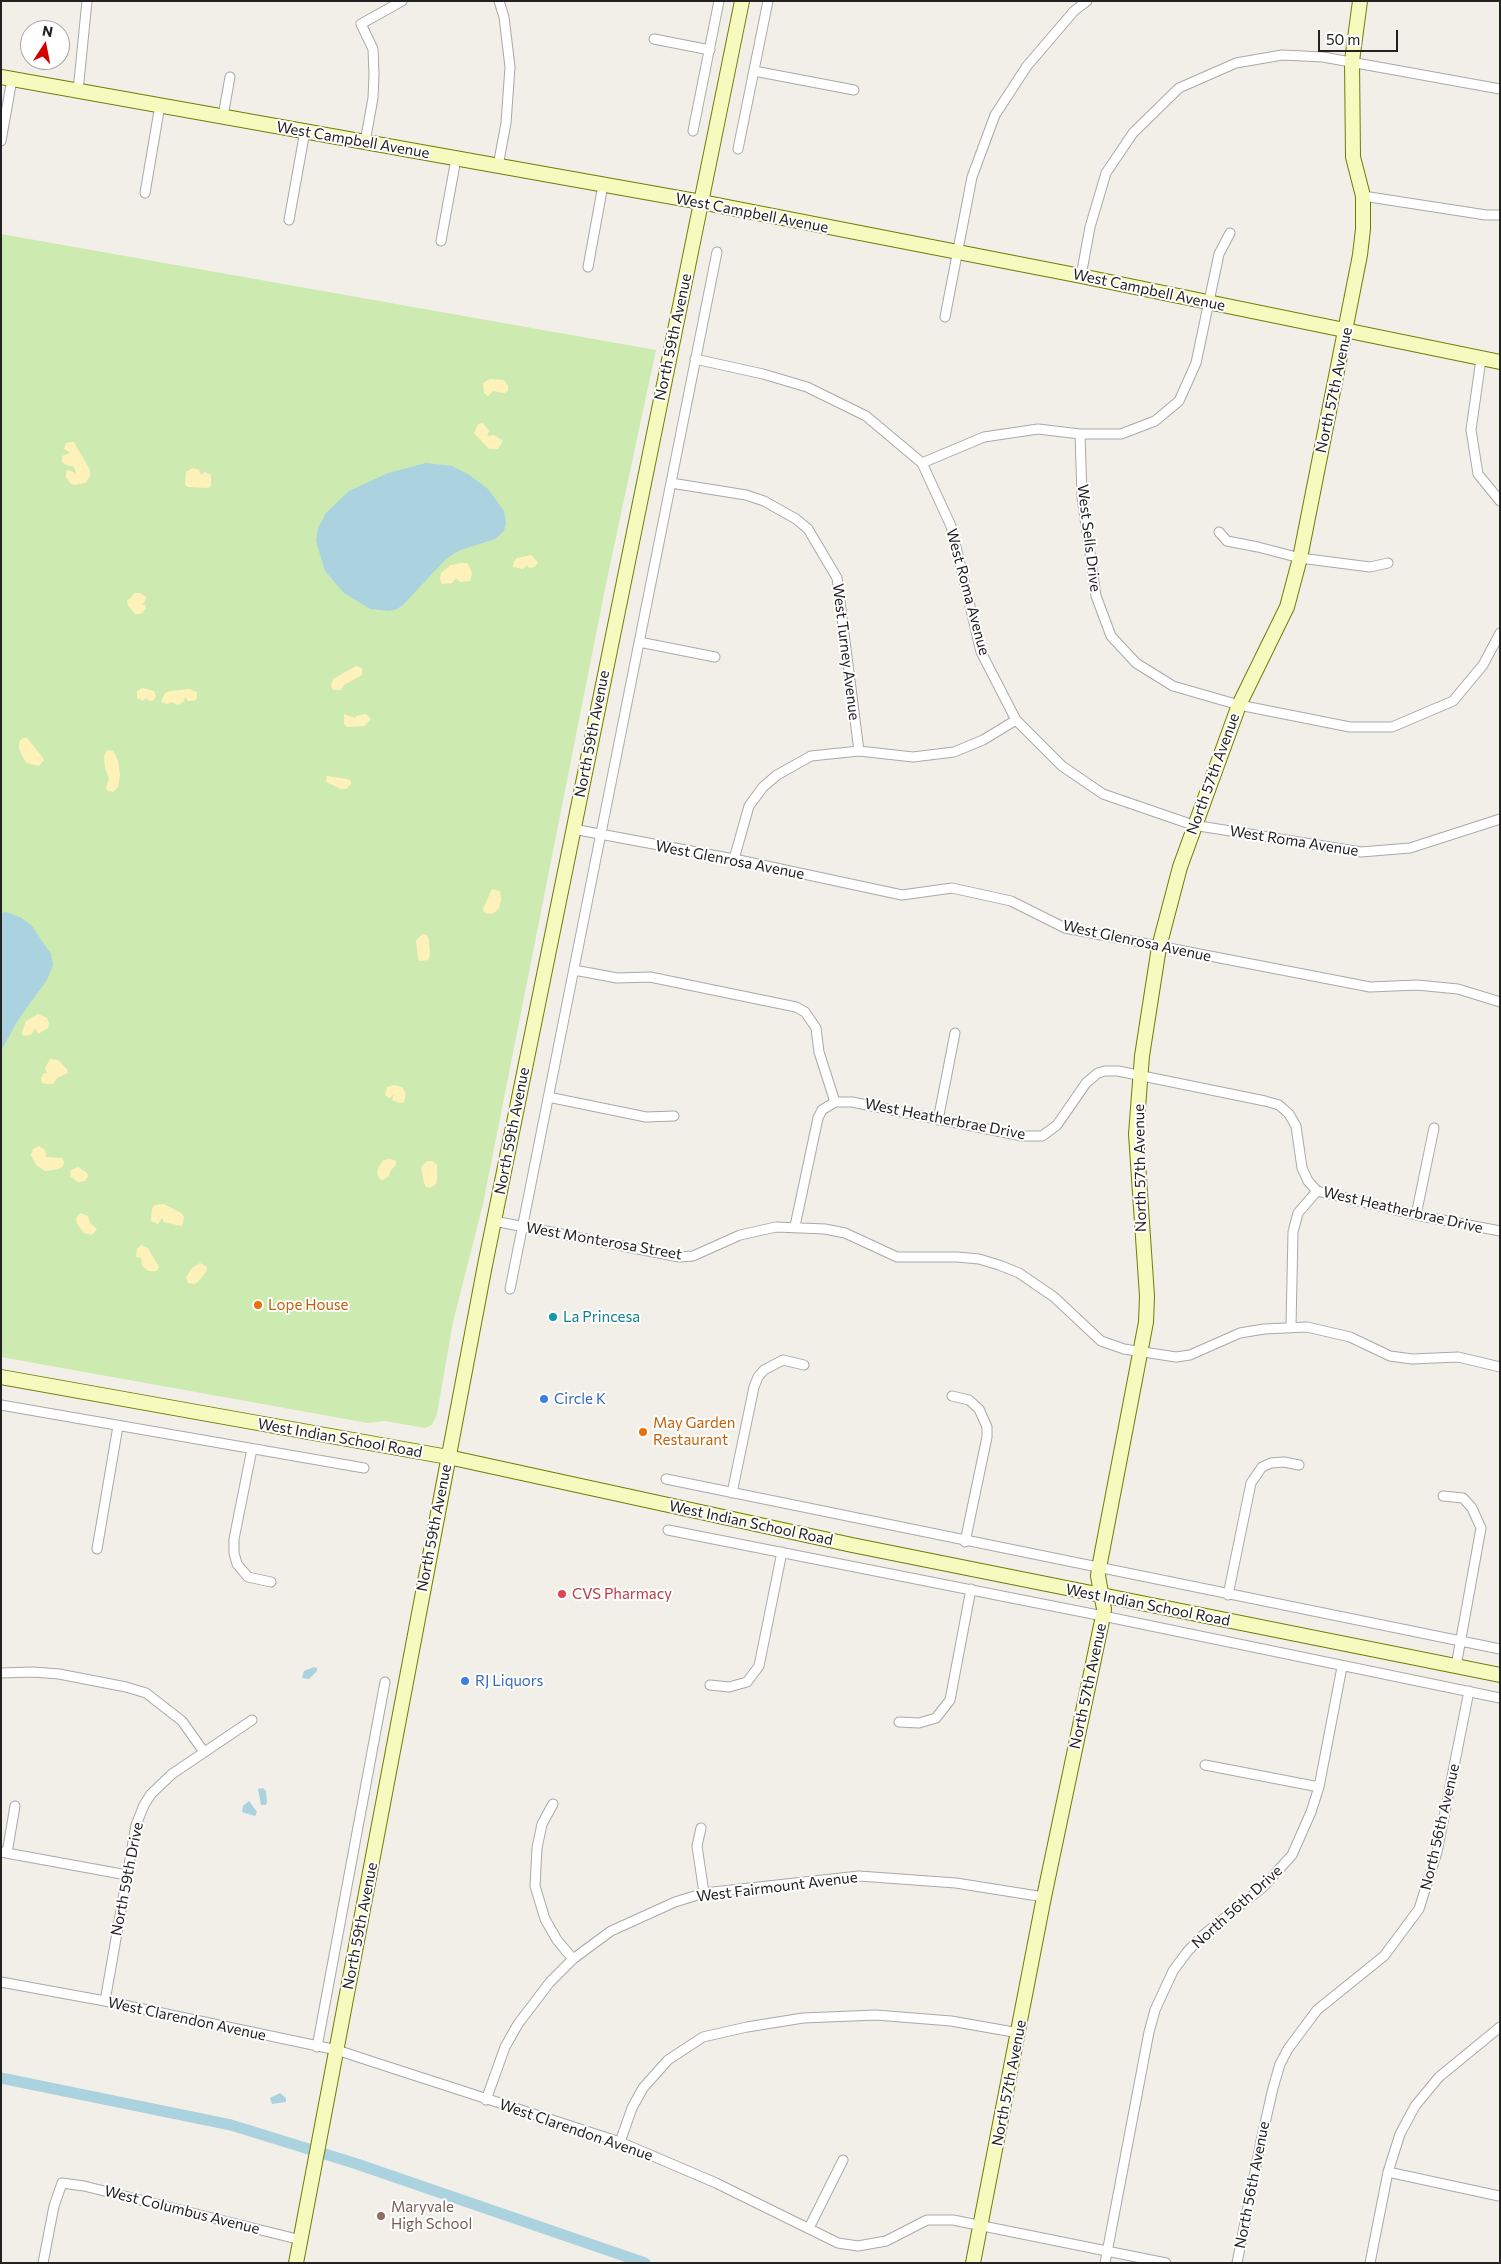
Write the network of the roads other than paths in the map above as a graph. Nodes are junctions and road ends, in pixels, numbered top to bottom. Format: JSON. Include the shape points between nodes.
{"nodes":[{"id":1,"x":87,"y":1,"type":"edge"},
{"id":2,"x":402,"y":1,"type":"edge"},
{"id":3,"x":499,"y":1,"type":"edge"},
{"id":4,"x":719,"y":1,"type":"edge"},
{"id":5,"x":742,"y":1,"type":"edge"},
{"id":6,"x":768,"y":1,"type":"edge"},
{"id":7,"x":1086,"y":1,"type":"edge"},
{"id":8,"x":1360,"y":1,"type":"edge"},
{"id":9,"x":654,"y":39,"type":"dead end"},
{"id":10,"x":710,"y":50,"type":"junction"},
{"id":11,"x":1352,"y":62,"type":"junction"},
{"id":12,"x":754,"y":71,"type":"junction"},
{"id":13,"x":230,"y":77,"type":"dead end"},
{"id":14,"x":7,"y":78,"type":"edge"},
{"id":15,"x":1500,"y":89,"type":"edge"},
{"id":16,"x":854,"y":90,"type":"dead end"},
{"id":17,"x":78,"y":91,"type":"junction"},
{"id":18,"x":160,"y":104,"type":"junction"},
{"id":19,"x":223,"y":116,"type":"junction"},
{"id":20,"x":305,"y":131,"type":"junction"},
{"id":21,"x":694,"y":131,"type":"dead end"},
{"id":22,"x":1,"y":141,"type":"edge"},
{"id":23,"x":366,"y":142,"type":"junction"},
{"id":24,"x":738,"y":149,"type":"dead end"},
{"id":25,"x":456,"y":158,"type":"junction"},
{"id":26,"x":498,"y":166,"type":"junction"},
{"id":27,"x":603,"y":185,"type":"junction"},
{"id":28,"x":145,"y":193,"type":"dead end"},
{"id":29,"x":1363,"y":196,"type":"junction"},
{"id":30,"x":701,"y":202,"type":"junction"},
{"id":31,"x":1500,"y":215,"type":"edge"},
{"id":32,"x":289,"y":220,"type":"dead end"},
{"id":33,"x":1230,"y":233,"type":"dead end"},
{"id":34,"x":440,"y":241,"type":"dead end"},
{"id":35,"x":717,"y":252,"type":"dead end"},
{"id":36,"x":957,"y":253,"type":"junction"},
{"id":37,"x":588,"y":267,"type":"dead end"},
{"id":38,"x":1081,"y":276,"type":"junction"},
{"id":39,"x":1210,"y":303,"type":"junction"},
{"id":40,"x":945,"y":317,"type":"dead end"},
{"id":41,"x":1346,"y":332,"type":"junction"},
{"id":42,"x":695,"y":359,"type":"junction"},
{"id":43,"x":1481,"y":359,"type":"junction"},
{"id":44,"x":1500,"y":362,"type":"edge"},
{"id":45,"x":1080,"y":434,"type":"junction"},
{"id":46,"x":922,"y":462,"type":"junction"},
{"id":47,"x":670,"y":483,"type":"junction"},
{"id":48,"x":1500,"y":501,"type":"edge"},
{"id":49,"x":1219,"y":532,"type":"dead end"},
{"id":50,"x":1300,"y":558,"type":"junction"},
{"id":51,"x":1388,"y":564,"type":"dead end"},
{"id":52,"x":1500,"y":633,"type":"edge"},
{"id":53,"x":639,"y":642,"type":"junction"},
{"id":54,"x":715,"y":657,"type":"dead end"},
{"id":55,"x":1238,"y":705,"type":"junction"},
{"id":56,"x":1016,"y":720,"type":"junction"},
{"id":57,"x":859,"y":751,"type":"junction"},
{"id":58,"x":1500,"y":819,"type":"edge"},
{"id":59,"x":1193,"y":825,"type":"junction"},
{"id":60,"x":573,"y":829,"type":"junction"},
{"id":61,"x":600,"y":834,"type":"junction"},
{"id":62,"x":734,"y":859,"type":"junction"},
{"id":63,"x":1159,"y":947,"type":"junction"},
{"id":64,"x":574,"y":970,"type":"junction"},
{"id":65,"x":1500,"y":1002,"type":"edge"},
{"id":66,"x":955,"y":1033,"type":"dead end"},
{"id":67,"x":1140,"y":1076,"type":"junction"},
{"id":68,"x":548,"y":1097,"type":"junction"},
{"id":69,"x":835,"y":1102,"type":"junction"},
{"id":70,"x":674,"y":1116,"type":"dead end"},
{"id":71,"x":938,"y":1120,"type":"junction"},
{"id":72,"x":1434,"y":1128,"type":"dead end"},
{"id":73,"x":1317,"y":1191,"type":"junction"},
{"id":74,"x":1416,"y":1215,"type":"junction"},
{"id":75,"x":494,"y":1221,"type":"junction"},
{"id":76,"x":523,"y":1226,"type":"junction"},
{"id":77,"x":795,"y":1226,"type":"junction"},
{"id":78,"x":1500,"y":1232,"type":"edge"},
{"id":79,"x":510,"y":1289,"type":"dead end"},
{"id":80,"x":1291,"y":1326,"type":"junction"},
{"id":81,"x":1141,"y":1352,"type":"junction"},
{"id":82,"x":804,"y":1365,"type":"dead end"},
{"id":83,"x":1500,"y":1367,"type":"edge"},
{"id":84,"x":1,"y":1377,"type":"edge"},
{"id":85,"x":952,"y":1396,"type":"dead end"},
{"id":86,"x":1,"y":1405,"type":"edge"},
{"id":87,"x":118,"y":1426,"type":"junction"},
{"id":88,"x":252,"y":1449,"type":"junction"},
{"id":89,"x":448,"y":1457,"type":"junction"},
{"id":90,"x":1299,"y":1465,"type":"dead end"},
{"id":91,"x":364,"y":1468,"type":"dead end"},
{"id":92,"x":666,"y":1479,"type":"dead end"},
{"id":93,"x":732,"y":1492,"type":"junction"},
{"id":94,"x":1443,"y":1496,"type":"dead end"},
{"id":95,"x":668,"y":1530,"type":"dead end"},
{"id":96,"x":965,"y":1542,"type":"junction"},
{"id":97,"x":97,"y":1548,"type":"dead end"},
{"id":98,"x":782,"y":1552,"type":"junction"},
{"id":99,"x":1099,"y":1568,"type":"junction"},
{"id":100,"x":271,"y":1582,"type":"dead end"},
{"id":101,"x":971,"y":1589,"type":"junction"},
{"id":102,"x":1228,"y":1595,"type":"junction"},
{"id":103,"x":1100,"y":1596,"type":"junction"},
{"id":104,"x":1103,"y":1616,"type":"junction"},
{"id":105,"x":1460,"y":1641,"type":"junction"},
{"id":106,"x":1500,"y":1649,"type":"edge"},
{"id":107,"x":1456,"y":1666,"type":"junction"},
{"id":108,"x":1342,"y":1667,"type":"junction"},
{"id":109,"x":1,"y":1673,"type":"edge"},
{"id":110,"x":1500,"y":1674,"type":"edge"},
{"id":111,"x":385,"y":1682,"type":"dead end"},
{"id":112,"x":710,"y":1685,"type":"dead end"},
{"id":113,"x":1469,"y":1692,"type":"junction"},
{"id":114,"x":1500,"y":1698,"type":"edge"},
{"id":115,"x":252,"y":1720,"type":"dead end"},
{"id":116,"x":899,"y":1722,"type":"dead end"},
{"id":117,"x":204,"y":1752,"type":"junction"},
{"id":118,"x":1205,"y":1764,"type":"dead end"},
{"id":119,"x":1319,"y":1787,"type":"junction"},
{"id":120,"x":553,"y":1804,"type":"dead end"},
{"id":121,"x":15,"y":1806,"type":"dead end"},
{"id":122,"x":701,"y":1828,"type":"dead end"},
{"id":123,"x":4,"y":1853,"type":"edge"},
{"id":124,"x":127,"y":1875,"type":"junction"},
{"id":125,"x":704,"y":1893,"type":"junction"},
{"id":126,"x":1044,"y":1897,"type":"junction"},
{"id":127,"x":573,"y":1959,"type":"junction"},
{"id":128,"x":1,"y":1982,"type":"edge"},
{"id":129,"x":105,"y":2001,"type":"junction"},
{"id":130,"x":1500,"y":2028,"type":"edge"},
{"id":131,"x":1019,"y":2033,"type":"junction"},
{"id":132,"x":317,"y":2047,"type":"junction"},
{"id":133,"x":337,"y":2050,"type":"junction"},
{"id":134,"x":486,"y":2100,"type":"junction"},
{"id":135,"x":620,"y":2142,"type":"junction"},
{"id":136,"x":843,"y":2160,"type":"dead end"},
{"id":137,"x":1388,"y":2172,"type":"junction"},
{"id":138,"x":1499,"y":2196,"type":"edge"},
{"id":139,"x":980,"y":2226,"type":"junction"},
{"id":140,"x":808,"y":2228,"type":"junction"},
{"id":141,"x":301,"y":2240,"type":"junction"},
{"id":142,"x":1107,"y":2251,"type":"junction"},
{"id":143,"x":44,"y":2263,"type":"edge"},
{"id":144,"x":296,"y":2263,"type":"edge"},
{"id":145,"x":973,"y":2263,"type":"edge"},
{"id":146,"x":1105,"y":2263,"type":"edge"},
{"id":147,"x":1166,"y":2263,"type":"edge"},
{"id":148,"x":1237,"y":2263,"type":"edge"},
{"id":149,"x":1370,"y":2263,"type":"edge"}],
"edges":[{"from":1,"to":17,"type":"street"},
{"from":2,"to":23,"type":"street","via":[[361,24],[373,49],[373,98]]},
{"from":3,"to":26,"type":"street","via":[[510,67],[506,123]]},
{"from":4,"to":10,"type":"street"},
{"from":5,"to":30,"type":"street","name":"North 59th Avenue"},
{"from":6,"to":12,"type":"street"},
{"from":7,"to":36,"type":"street","via":[[1027,66],[994,115],[972,177]]},
{"from":8,"to":11,"type":"street","name":"North 57th Avenue"},
{"from":9,"to":10,"type":"street"},
{"from":10,"to":21,"type":"street"},
{"from":11,"to":15,"type":"street"},
{"from":11,"to":29,"type":"street","name":"North 57th Avenue","via":[[1353,157]]},
{"from":11,"to":38,"type":"street","via":[[1282,55],[1236,63],[1179,88],[1132,133],[1106,174],[1090,227]]},
{"from":12,"to":16,"type":"street"},
{"from":12,"to":24,"type":"street"},
{"from":13,"to":19,"type":"street"},
{"from":14,"to":17,"type":"street","name":"West Campbell Avenue"},
{"from":14,"to":22,"type":"street"},
{"from":17,"to":18,"type":"street","name":"West Campbell Avenue"},
{"from":18,"to":19,"type":"street","name":"West Campbell Avenue"},
{"from":18,"to":28,"type":"street"},
{"from":19,"to":20,"type":"street","name":"West Campbell Avenue"},
{"from":20,"to":23,"type":"street","name":"West Campbell Avenue"},
{"from":20,"to":32,"type":"street"},
{"from":23,"to":25,"type":"street","name":"West Campbell Avenue"},
{"from":25,"to":26,"type":"street","name":"West Campbell Avenue"},
{"from":25,"to":34,"type":"street"},
{"from":26,"to":27,"type":"street","name":"West Campbell Avenue"},
{"from":27,"to":30,"type":"street","name":"West Campbell Avenue"},
{"from":27,"to":37,"type":"street"},
{"from":29,"to":31,"type":"street"},
{"from":29,"to":41,"type":"street","name":"North 57th Avenue","via":[[1360,256]]},
{"from":30,"to":36,"type":"street","name":"West Campbell Avenue"},
{"from":30,"to":60,"type":"street","name":"North 59th Avenue"},
{"from":33,"to":39,"type":"street","via":[[1219,254]]},
{"from":35,"to":42,"type":"street","name":"North 59th Avenue"},
{"from":36,"to":38,"type":"street","name":"West Campbell Avenue"},
{"from":36,"to":40,"type":"street"},
{"from":38,"to":39,"type":"street","name":"West Campbell Avenue"},
{"from":39,"to":41,"type":"street","name":"West Campbell Avenue"},
{"from":39,"to":45,"type":"street","via":[[1196,362],[1179,401],[1155,422],[1121,434]]},
{"from":41,"to":43,"type":"street","name":"West Campbell Avenue"},
{"from":41,"to":50,"type":"street","name":"North 57th Avenue"},
{"from":42,"to":46,"type":"street","name":"West Roma Avenue","via":[[807,387],[866,416]]},
{"from":42,"to":47,"type":"street","name":"North 59th Avenue"},
{"from":43,"to":44,"type":"street","name":"West Campbell Avenue"},
{"from":43,"to":48,"type":"street","via":[[1472,430],[1478,474]]},
{"from":45,"to":46,"type":"street","via":[[1038,429],[984,437]]},
{"from":45,"to":55,"type":"street","name":"West Sells Drive","via":[[1082,497],[1096,596],[1110,636],[1136,663],[1173,686]]},
{"from":46,"to":56,"type":"street","name":"West Roma Avenue","via":[[951,526],[981,652]]},
{"from":47,"to":53,"type":"street","name":"North 59th Avenue"},
{"from":47,"to":57,"type":"street","name":"West Turney Avenue","via":[[764,501],[808,529],[837,578]]},
{"from":49,"to":50,"type":"street","via":[[1227,541]]},
{"from":50,"to":51,"type":"street","via":[[1370,567]]},
{"from":50,"to":55,"type":"street","name":"North 57th Avenue","via":[[1287,607]]},
{"from":52,"to":55,"type":"street","name":"West Sells Drive","via":[[1483,665],[1453,701],[1392,727],[1350,727]]},
{"from":53,"to":54,"type":"street"},
{"from":53,"to":61,"type":"street","name":"North 59th Avenue"},
{"from":55,"to":59,"type":"street","name":"North 57th Avenue"},
{"from":56,"to":57,"type":"street","via":[[983,740],[954,752],[913,757]]},
{"from":56,"to":59,"type":"street","name":"West Roma Avenue","via":[[1062,766],[1104,794]]},
{"from":57,"to":62,"type":"street","via":[[811,756],[763,787],[749,806]]},
{"from":58,"to":59,"type":"street","name":"West Roma Avenue","via":[[1410,848],[1361,852]]},
{"from":59,"to":63,"type":"street","name":"North 57th Avenue"},
{"from":60,"to":61,"type":"street","name":"West Glenrosa Avenue"},
{"from":60,"to":75,"type":"street","name":"North 59th Avenue"},
{"from":61,"to":62,"type":"street","name":"West Glenrosa Avenue"},
{"from":61,"to":64,"type":"street","name":"North 59th Avenue"},
{"from":62,"to":63,"type":"street","name":"West Glenrosa Avenue","via":[[902,895],[952,888],[1011,901],[1065,928]]},
{"from":63,"to":65,"type":"street","name":"West Glenrosa Avenue","via":[[1370,988],[1417,986],[1458,989]]},
{"from":63,"to":67,"type":"street","name":"North 57th Avenue"},
{"from":64,"to":68,"type":"street","name":"North 59th Avenue"},
{"from":64,"to":69,"type":"street","via":[[617,978],[650,977],[796,1007],[805,1012],[816,1028],[819,1052]]},
{"from":66,"to":71,"type":"street"},
{"from":67,"to":71,"type":"street","name":"West Heatherbrae Drive","via":[[1098,1072],[1086,1082],[1057,1126],[1042,1136],[1022,1136]]},
{"from":67,"to":73,"type":"street","name":"West Heatherbrae Drive","via":[[1279,1105],[1296,1126],[1302,1168]]},
{"from":67,"to":81,"type":"street","name":"North 57th Avenue","via":[[1136,1134],[1147,1311]]},
{"from":68,"to":70,"type":"street","via":[[646,1117]]},
{"from":68,"to":76,"type":"street","name":"North 59th Avenue"},
{"from":69,"to":71,"type":"street","name":"West Heatherbrae Drive","via":[[852,1102]]},
{"from":69,"to":77,"type":"street","via":[[822,1110],[818,1118]]},
{"from":72,"to":74,"type":"street"},
{"from":73,"to":74,"type":"street","name":"West Heatherbrae Drive"},
{"from":73,"to":80,"type":"street","via":[[1298,1213],[1293,1232]]},
{"from":74,"to":78,"type":"street","name":"West Heatherbrae Drive"},
{"from":75,"to":76,"type":"street","name":"West Monterosa Street"},
{"from":75,"to":89,"type":"street","name":"North 59th Avenue"},
{"from":76,"to":77,"type":"street","name":"West Monterosa Street","via":[[678,1257],[693,1256],[740,1235]]},
{"from":76,"to":79,"type":"street","name":"North 59th Avenue"},
{"from":77,"to":81,"type":"street","name":"West Monterosa Street","via":[[845,1233],[897,1257],[957,1257],[999,1265],[1018,1273],[1054,1297],[1101,1341]]},
{"from":80,"to":81,"type":"street","name":"West Monterosa Street","via":[[1240,1333],[1183,1356]]},
{"from":80,"to":83,"type":"street","name":"West Monterosa Street","via":[[1322,1329],[1350,1337],[1390,1356],[1412,1359],[1458,1357]]},
{"from":81,"to":99,"type":"street","name":"North 57th Avenue"},
{"from":82,"to":93,"type":"street","via":[[783,1360],[758,1377]]},
{"from":84,"to":89,"type":"street","name":"West Indian School Road"},
{"from":85,"to":96,"type":"street","via":[[969,1400],[979,1409],[987,1437]]},
{"from":86,"to":87,"type":"street","name":"West Indian School Road"},
{"from":87,"to":88,"type":"street","name":"West Indian School Road"},
{"from":87,"to":97,"type":"street"},
{"from":88,"to":91,"type":"street","name":"West Indian School Road"},
{"from":88,"to":100,"type":"street","via":[[234,1553],[237,1564],[248,1577]]},
{"from":89,"to":103,"type":"street","name":"West Indian School Road"},
{"from":89,"to":133,"type":"street","name":"North 59th Avenue"},
{"from":90,"to":102,"type":"street","via":[[1271,1463],[1262,1467],[1251,1483]]},
{"from":92,"to":93,"type":"street","name":"West Indian School Road"},
{"from":93,"to":96,"type":"street","name":"West Indian School Road"},
{"from":94,"to":105,"type":"street","via":[[1463,1498],[1472,1508],[1481,1528]]},
{"from":95,"to":98,"type":"street","name":"West Indian School Road"},
{"from":96,"to":99,"type":"street","name":"West Indian School Road"},
{"from":98,"to":101,"type":"street","name":"West Indian School Road"},
{"from":98,"to":112,"type":"street","via":[[758,1666],[748,1682]]},
{"from":99,"to":102,"type":"street","name":"West Indian School Road"},
{"from":99,"to":103,"type":"street","name":"North 57th Avenue"},
{"from":101,"to":104,"type":"street","name":"West Indian School Road"},
{"from":101,"to":116,"type":"street","via":[[950,1700],[936,1718],[919,1723]]},
{"from":102,"to":105,"type":"street","name":"West Indian School Road"},
{"from":103,"to":104,"type":"street","name":"North 57th Avenue"},
{"from":103,"to":107,"type":"street","name":"West Indian School Road"},
{"from":104,"to":108,"type":"street","name":"West Indian School Road"},
{"from":104,"to":126,"type":"street","name":"North 57th Avenue"},
{"from":105,"to":106,"type":"street","name":"West Indian School Road"},
{"from":105,"to":107,"type":"street"},
{"from":107,"to":110,"type":"street","name":"West Indian School Road"},
{"from":108,"to":113,"type":"street","name":"West Indian School Road"},
{"from":108,"to":119,"type":"street","name":"North 56th Drive"},
{"from":109,"to":117,"type":"street","via":[[59,1674],[146,1693],[182,1721]]},
{"from":111,"to":132,"type":"street","name":"North 59th Avenue"},
{"from":113,"to":114,"type":"street","name":"West Indian School Road"},
{"from":113,"to":148,"type":"street","name":"North 56th Avenue","via":[[1438,1852],[1419,1910],[1384,1956],[1317,2010],[1284,2057],[1272,2088]]},
{"from":115,"to":117,"type":"street","name":"North 59th Drive"},
{"from":117,"to":124,"type":"street","name":"North 59th Drive","via":[[150,1794],[136,1825]]},
{"from":118,"to":119,"type":"street"},
{"from":119,"to":142,"type":"street","name":"North 56th Drive","via":[[1292,1855],[1263,1887],[1202,1936],[1173,1971],[1155,2010]]},
{"from":120,"to":127,"type":"street","via":[[542,1824],[535,1886],[545,1919]]},
{"from":121,"to":123,"type":"street"},
{"from":122,"to":125,"type":"street","via":[[697,1846]]},
{"from":123,"to":124,"type":"street"},
{"from":124,"to":129,"type":"street","name":"North 59th Drive"},
{"from":125,"to":126,"type":"street","name":"West Fairmount Avenue","via":[[859,1876],[956,1883]]},
{"from":125,"to":127,"type":"street","name":"West Fairmount Avenue","via":[[667,1905],[611,1931]]},
{"from":126,"to":131,"type":"street","name":"North 57th Avenue"},
{"from":127,"to":134,"type":"street","name":"West Fairmount Avenue","via":[[550,1982],[518,2024],[505,2047]]},
{"from":128,"to":129,"type":"street","name":"West Clarendon Avenue"},
{"from":129,"to":132,"type":"street","name":"West Clarendon Avenue"},
{"from":130,"to":137,"type":"street","via":[[1439,2077],[1415,2105],[1400,2134]]},
{"from":131,"to":135,"type":"street","via":[[951,2021],[876,2015],[803,2018],[703,2037],[668,2060],[643,2088]]},
{"from":131,"to":139,"type":"street","name":"North 57th Avenue"},
{"from":132,"to":133,"type":"street","name":"West Clarendon Avenue"},
{"from":133,"to":134,"type":"street","name":"West Clarendon Avenue"},
{"from":133,"to":141,"type":"street","name":"North 59th Avenue"},
{"from":134,"to":135,"type":"street","name":"West Clarendon Avenue"},
{"from":135,"to":140,"type":"street","name":"West Clarendon Avenue","via":[[716,2183]]},
{"from":136,"to":140,"type":"street"},
{"from":137,"to":138,"type":"street"},
{"from":137,"to":149,"type":"street"},
{"from":139,"to":140,"type":"street","name":"West Clarendon Avenue","via":[[953,2220],[927,2220],[886,2241],[858,2246],[838,2243]]},
{"from":139,"to":142,"type":"street","name":"West Clarendon Avenue"},
{"from":139,"to":145,"type":"street","name":"North 57th Avenue"},
{"from":141,"to":143,"type":"street","name":"West Columbus Avenue","via":[[62,2183],[54,2206]]},
{"from":141,"to":144,"type":"street","name":"North 59th Avenue"},
{"from":142,"to":146,"type":"street","name":"North 56th Drive"},
{"from":142,"to":147,"type":"street","name":"West Clarendon Avenue"}]}
